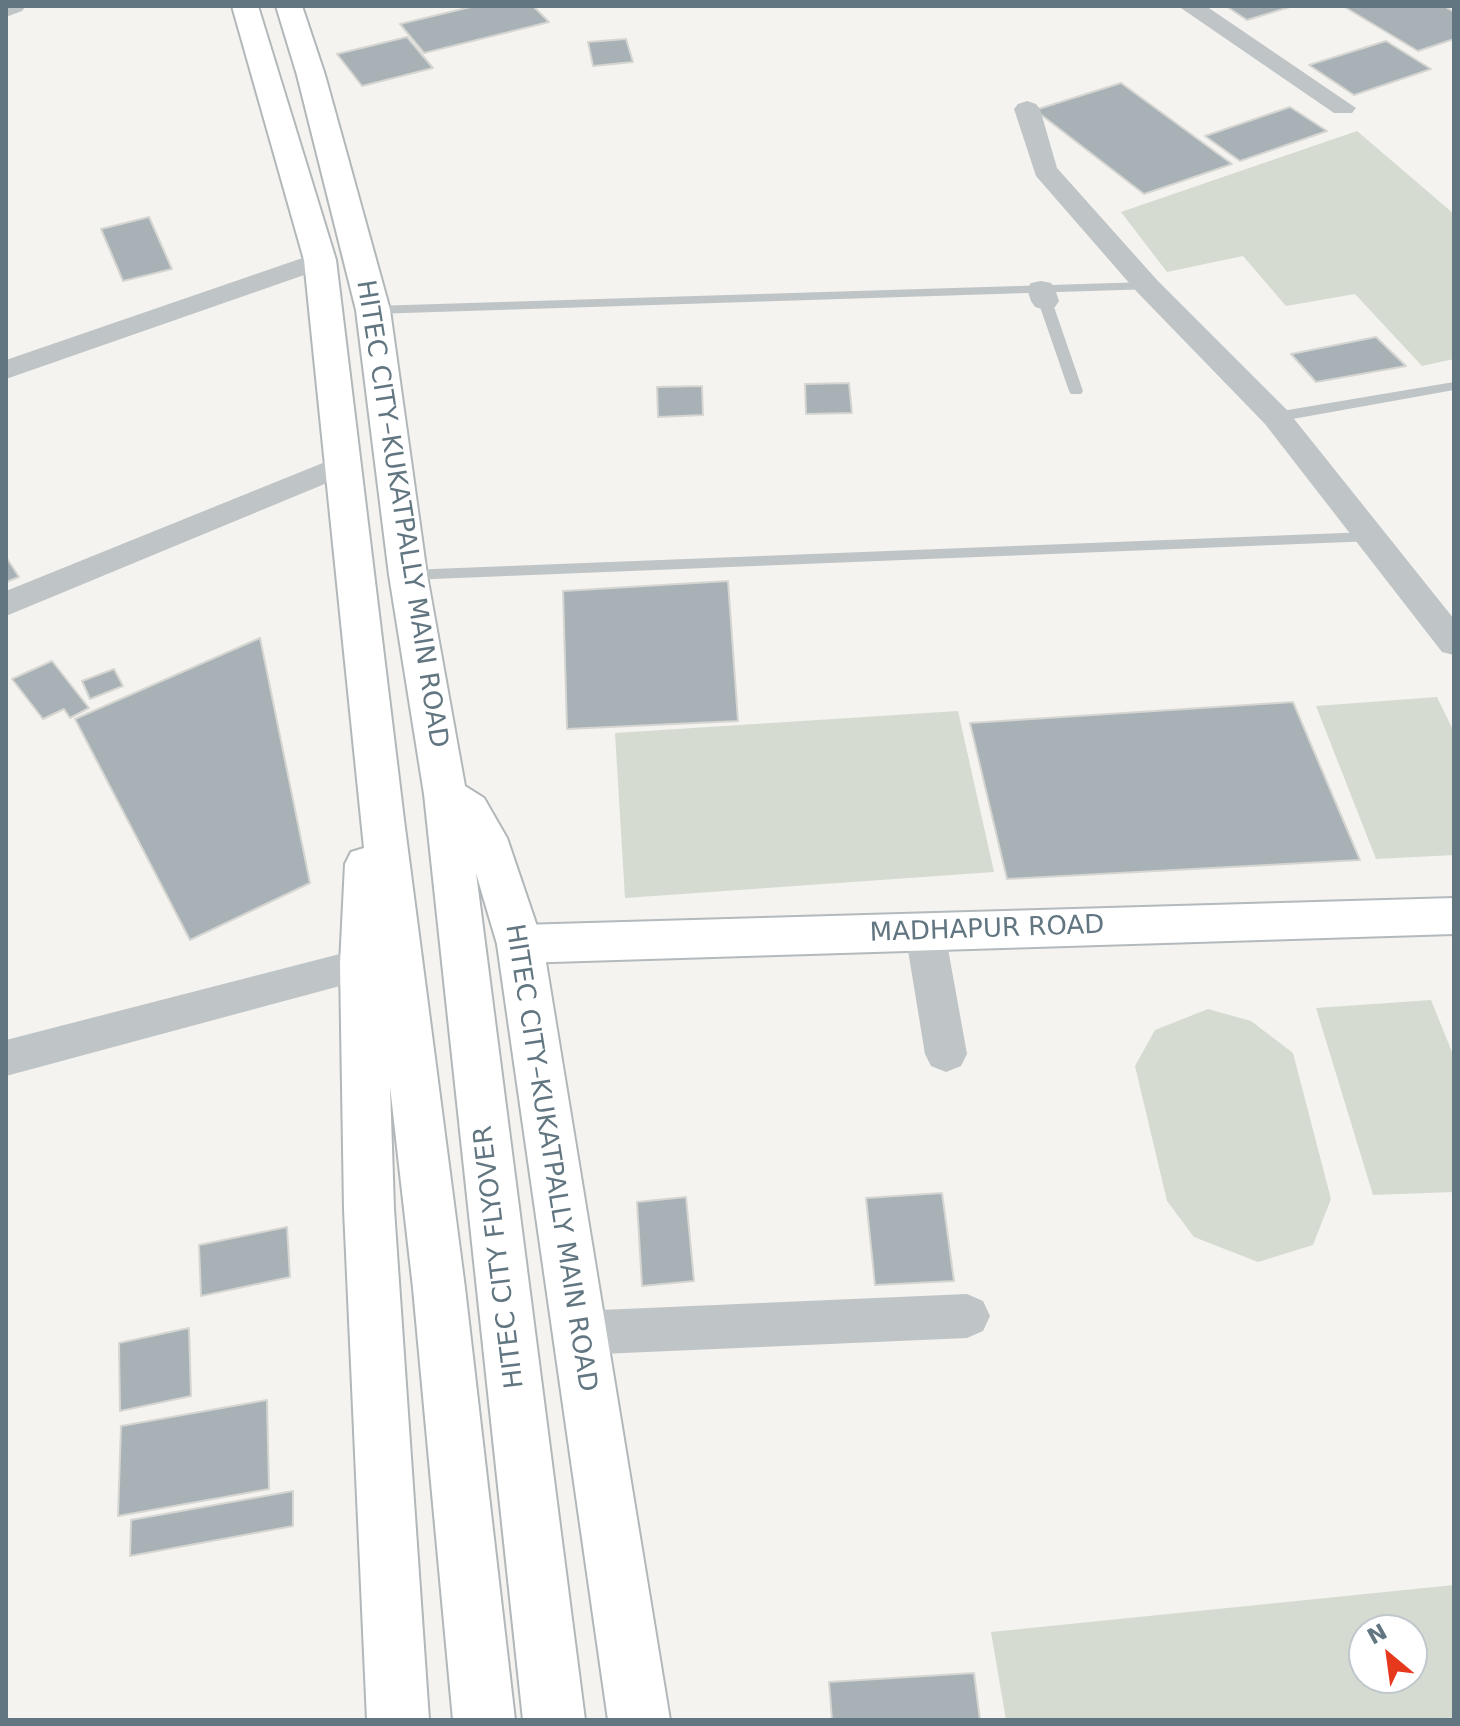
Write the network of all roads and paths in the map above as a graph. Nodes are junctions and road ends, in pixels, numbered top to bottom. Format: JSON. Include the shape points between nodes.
{"nodes":[{"id":1,"x":14,"y":6,"type":"edge"},
{"id":2,"x":245,"y":6,"type":"edge"},
{"id":3,"x":289,"y":6,"type":"edge"},
{"id":4,"x":1190,"y":6,"type":"edge"},
{"id":5,"x":6,"y":10,"type":"edge"},
{"id":6,"x":1343,"y":108,"type":"dead end"},
{"id":7,"x":1027,"y":109,"type":"dead end"},
{"id":8,"x":320,"y":260,"type":"junction"},
{"id":9,"x":1147,"y":286,"type":"junction"},
{"id":10,"x":1043,"y":295,"type":"junction"},
{"id":11,"x":373,"y":310,"type":"junction"},
{"id":12,"x":6,"y":370,"type":"edge"},
{"id":13,"x":1454,"y":386,"type":"edge"},
{"id":14,"x":1076,"y":391,"type":"dead end"},
{"id":15,"x":1276,"y":417,"type":"junction"},
{"id":16,"x":345,"y":464,"type":"junction"},
{"id":17,"x":1368,"y":537,"type":"junction"},
{"id":18,"x":408,"y":575,"type":"junction"},
{"id":19,"x":6,"y":604,"type":"edge"},
{"id":20,"x":1454,"y":643,"type":"edge"},
{"id":21,"x":445,"y":794,"type":"junction"},
{"id":22,"x":382,"y":820,"type":"junction"},
{"id":23,"x":1454,"y":916,"type":"edge"},
{"id":24,"x":925,"y":932,"type":"junction"},
{"id":25,"x":520,"y":944,"type":"junction"},
{"id":26,"x":363,"y":964,"type":"junction"},
{"id":27,"x":946,"y":1054,"type":"dead end"},
{"id":28,"x":6,"y":1058,"type":"edge"},
{"id":29,"x":967,"y":1316,"type":"dead end"},
{"id":30,"x":578,"y":1333,"type":"junction"},
{"id":31,"x":398,"y":1720,"type":"edge"},
{"id":32,"x":484,"y":1720,"type":"edge"},
{"id":33,"x":554,"y":1720,"type":"edge"},
{"id":34,"x":639,"y":1720,"type":"edge"}],
"edges":[{"from":1,"to":5,"type":"street"},
{"from":2,"to":8,"type":"main road","name":"HITEC CITY–KUKATPALLY MAIN ROAD"},
{"from":3,"to":11,"type":"main road","name":"HITEC CITY–KUKATPALLY MAIN ROAD"},
{"from":4,"to":6,"type":"street"},
{"from":7,"to":9,"type":"street","via":[[1045,170]]},
{"from":8,"to":12,"type":"street"},
{"from":8,"to":16,"type":"main road","name":"HITEC CITY–KUKATPALLY MAIN ROAD"},
{"from":9,"to":10,"type":"lane"},
{"from":9,"to":15,"type":"street"},
{"from":10,"to":11,"type":"lane"},
{"from":10,"to":14,"type":"lane"},
{"from":11,"to":18,"type":"main road","name":"HITEC CITY–KUKATPALLY MAIN ROAD"},
{"from":13,"to":15,"type":"lane"},
{"from":15,"to":17,"type":"street"},
{"from":16,"to":19,"type":"street"},
{"from":16,"to":22,"type":"main road","name":"HITEC CITY–KUKATPALLY MAIN ROAD"},
{"from":17,"to":18,"type":"lane"},
{"from":17,"to":20,"type":"street"},
{"from":18,"to":21,"type":"main road","name":"HITEC CITY–KUKATPALLY MAIN ROAD"},
{"from":21,"to":25,"type":"main road","name":"HITEC CITY–KUKATPALLY MAIN ROAD","via":[[469,810],[485,838]]},
{"from":21,"to":33,"type":"main road","name":"HITEC CITY FLYOVER"},
{"from":22,"to":26,"type":"main road","name":"HITEC CITY–KUKATPALLY MAIN ROAD","via":[[367,868]]},
{"from":22,"to":32,"type":"main road","via":[[438,1272]]},
{"from":23,"to":24,"type":"main road","name":"MADHAPUR ROAD"},
{"from":24,"to":25,"type":"main road","name":"MADHAPUR ROAD"},
{"from":24,"to":27,"type":"street"},
{"from":25,"to":30,"type":"main road","name":"HITEC CITY–KUKATPALLY MAIN ROAD"},
{"from":26,"to":28,"type":"street"},
{"from":26,"to":31,"type":"main road","name":"HITEC CITY–KUKATPALLY MAIN ROAD","via":[[369,1209]]},
{"from":29,"to":30,"type":"street"},
{"from":30,"to":34,"type":"main road","name":"HITEC CITY–KUKATPALLY MAIN ROAD"}]}
